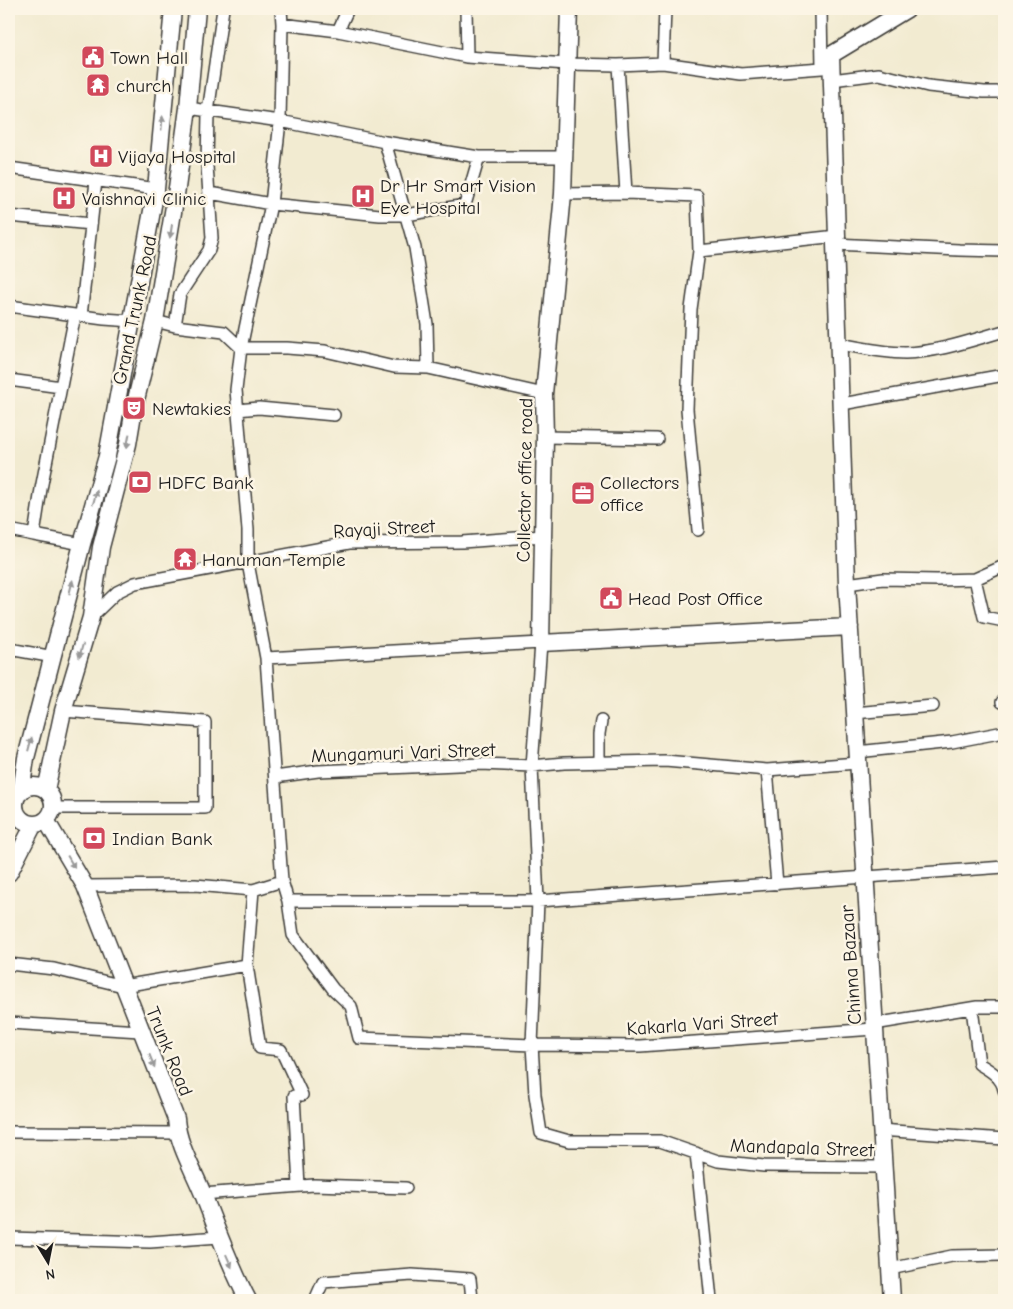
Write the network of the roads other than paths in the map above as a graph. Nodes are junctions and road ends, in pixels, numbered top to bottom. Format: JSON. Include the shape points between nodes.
{"nodes":[{"id":1,"x":173,"y":9,"type":"edge"},
{"id":2,"x":197,"y":9,"type":"edge"},
{"id":3,"x":223,"y":9,"type":"edge"},
{"id":4,"x":282,"y":9,"type":"edge"},
{"id":5,"x":348,"y":9,"type":"edge"},
{"id":6,"x":466,"y":9,"type":"edge"},
{"id":7,"x":569,"y":9,"type":"edge"},
{"id":8,"x":665,"y":9,"type":"edge"},
{"id":9,"x":821,"y":9,"type":"edge"},
{"id":10,"x":907,"y":9,"type":"edge"},
{"id":11,"x":282,"y":24,"type":"junction"},
{"id":12,"x":338,"y":31,"type":"junction"},
{"id":13,"x":467,"y":57,"type":"junction"},
{"id":14,"x":567,"y":64,"type":"junction"},
{"id":15,"x":663,"y":64,"type":"junction"},
{"id":16,"x":618,"y":65,"type":"junction"},
{"id":17,"x":828,"y":67,"type":"junction"},
{"id":18,"x":1004,"y":92,"type":"edge"},
{"id":19,"x":188,"y":108,"type":"junction"},
{"id":20,"x":208,"y":112,"type":"junction"},
{"id":21,"x":280,"y":122,"type":"junction"},
{"id":22,"x":385,"y":142,"type":"junction"},
{"id":23,"x":479,"y":157,"type":"junction"},
{"id":24,"x":565,"y":157,"type":"junction"},
{"id":25,"x":9,"y":168,"type":"edge"},
{"id":26,"x":96,"y":181,"type":"junction"},
{"id":27,"x":156,"y":189,"type":"junction"},
{"id":28,"x":210,"y":193,"type":"junction"},
{"id":29,"x":626,"y":193,"type":"junction"},
{"id":30,"x":563,"y":194,"type":"junction"},
{"id":31,"x":270,"y":204,"type":"junction"},
{"id":32,"x":406,"y":215,"type":"junction"},
{"id":33,"x":9,"y":216,"type":"edge"},
{"id":34,"x":92,"y":224,"type":"junction"},
{"id":35,"x":836,"y":240,"type":"junction"},
{"id":36,"x":1004,"y":251,"type":"edge"},
{"id":37,"x":699,"y":252,"type":"junction"},
{"id":38,"x":9,"y":306,"type":"edge"},
{"id":39,"x":78,"y":315,"type":"junction"},
{"id":40,"x":132,"y":321,"type":"junction"},
{"id":41,"x":155,"y":321,"type":"junction"},
{"id":42,"x":174,"y":326,"type":"junction"},
{"id":43,"x":1004,"y":331,"type":"edge"},
{"id":44,"x":840,"y":344,"type":"junction"},
{"id":45,"x":241,"y":348,"type":"junction"},
{"id":46,"x":428,"y":368,"type":"junction"},
{"id":47,"x":1004,"y":375,"type":"edge"},
{"id":48,"x":9,"y":380,"type":"edge"},
{"id":49,"x":61,"y":387,"type":"junction"},
{"id":50,"x":544,"y":394,"type":"junction"},
{"id":51,"x":842,"y":404,"type":"junction"},
{"id":52,"x":237,"y":410,"type":"junction"},
{"id":53,"x":334,"y":415,"type":"dead end"},
{"id":54,"x":545,"y":437,"type":"junction"},
{"id":55,"x":657,"y":439,"type":"dead end"},
{"id":56,"x":9,"y":530,"type":"edge"},
{"id":57,"x":698,"y":530,"type":"dead end"},
{"id":58,"x":34,"y":535,"type":"junction"},
{"id":59,"x":543,"y":536,"type":"junction"},
{"id":60,"x":82,"y":544,"type":"junction"},
{"id":61,"x":248,"y":563,"type":"junction"},
{"id":62,"x":1004,"y":566,"type":"edge"},
{"id":63,"x":976,"y":579,"type":"junction"},
{"id":64,"x":847,"y":584,"type":"junction"},
{"id":65,"x":91,"y":617,"type":"junction"},
{"id":66,"x":1004,"y":621,"type":"edge"},
{"id":67,"x":850,"y":627,"type":"junction"},
{"id":68,"x":541,"y":643,"type":"junction"},
{"id":69,"x":9,"y":649,"type":"edge"},
{"id":70,"x":54,"y":657,"type":"junction"},
{"id":71,"x":266,"y":658,"type":"junction"},
{"id":72,"x":932,"y":706,"type":"dead end"},
{"id":73,"x":63,"y":711,"type":"junction"},
{"id":74,"x":854,"y":713,"type":"junction"},
{"id":75,"x":601,"y":721,"type":"dead end"},
{"id":76,"x":1004,"y":732,"type":"edge"},
{"id":77,"x":857,"y":757,"type":"junction"},
{"id":78,"x":599,"y":762,"type":"junction"},
{"id":79,"x":532,"y":766,"type":"junction"},
{"id":80,"x":767,"y":770,"type":"junction"},
{"id":81,"x":275,"y":776,"type":"junction"},
{"id":82,"x":46,"y":790,"type":"junction"},
{"id":83,"x":14,"y":804,"type":"edge"},
{"id":84,"x":44,"y":817,"type":"junction"},
{"id":85,"x":1004,"y":867,"type":"edge"},
{"id":86,"x":9,"y":873,"type":"edge"},
{"id":87,"x":865,"y":877,"type":"junction"},
{"id":88,"x":282,"y":880,"type":"junction"},
{"id":89,"x":777,"y":884,"type":"junction"},
{"id":90,"x":85,"y":886,"type":"junction"},
{"id":91,"x":253,"y":890,"type":"junction"},
{"id":92,"x":288,"y":901,"type":"junction"},
{"id":93,"x":538,"y":901,"type":"junction"},
{"id":94,"x":9,"y":964,"type":"edge"},
{"id":95,"x":247,"y":965,"type":"junction"},
{"id":96,"x":123,"y":986,"type":"junction"},
{"id":97,"x":1004,"y":1006,"type":"edge"},
{"id":98,"x":972,"y":1008,"type":"junction"},
{"id":99,"x":9,"y":1023,"type":"edge"},
{"id":100,"x":874,"y":1026,"type":"junction"},
{"id":101,"x":140,"y":1031,"type":"junction"},
{"id":102,"x":532,"y":1045,"type":"junction"},
{"id":103,"x":1004,"y":1090,"type":"edge"},
{"id":104,"x":880,"y":1130,"type":"junction"},
{"id":105,"x":9,"y":1132,"type":"edge"},
{"id":106,"x":177,"y":1133,"type":"junction"},
{"id":107,"x":1004,"y":1139,"type":"edge"},
{"id":108,"x":696,"y":1153,"type":"junction"},
{"id":109,"x":884,"y":1167,"type":"junction"},
{"id":110,"x":299,"y":1186,"type":"junction"},
{"id":111,"x":406,"y":1188,"type":"dead end"},
{"id":112,"x":203,"y":1194,"type":"junction"},
{"id":113,"x":219,"y":1237,"type":"junction"},
{"id":114,"x":9,"y":1238,"type":"edge"},
{"id":115,"x":1004,"y":1255,"type":"edge"},
{"id":116,"x":890,"y":1269,"type":"junction"},
{"id":117,"x":248,"y":1300,"type":"edge"},
{"id":118,"x":315,"y":1300,"type":"edge"},
{"id":119,"x":472,"y":1300,"type":"edge"},
{"id":120,"x":711,"y":1300,"type":"edge"},
{"id":121,"x":892,"y":1300,"type":"edge"}],
"edges":[{"from":27,"to":1,"type":"street","one_way":true},
{"from":2,"to":19,"type":"street","name":"Grand Trunk Road"},
{"from":3,"to":20,"type":"street"},
{"from":4,"to":11,"type":"street"},
{"from":5,"to":12,"type":"street"},
{"from":6,"to":13,"type":"street"},
{"from":7,"to":14,"type":"street","name":"Collector office road"},
{"from":8,"to":15,"type":"street"},
{"from":9,"to":17,"type":"street"},
{"from":10,"to":17,"type":"street"},
{"from":11,"to":12,"type":"street"},
{"from":11,"to":21,"type":"street"},
{"from":12,"to":13,"type":"street"},
{"from":13,"to":14,"type":"street"},
{"from":14,"to":16,"type":"street"},
{"from":14,"to":24,"type":"street","name":"Collector office road"},
{"from":15,"to":16,"type":"street"},
{"from":15,"to":17,"type":"street","via":[[741,74]]},
{"from":16,"to":29,"type":"street"},
{"from":17,"to":18,"type":"street","via":[[879,74],[928,86]]},
{"from":17,"to":35,"type":"street","name":"Chinna Bazaar"},
{"from":19,"to":20,"type":"street"},
{"from":19,"to":41,"type":"street","name":"Grand Trunk Road","one_way":true},
{"from":20,"to":21,"type":"street"},
{"from":20,"to":28,"type":"street"},
{"from":21,"to":22,"type":"street"},
{"from":21,"to":31,"type":"street"},
{"from":22,"to":23,"type":"street"},
{"from":22,"to":32,"type":"street"},
{"from":23,"to":24,"type":"street"},
{"from":23,"to":32,"type":"street","via":[[465,205]]},
{"from":24,"to":30,"type":"street","name":"Collector office road"},
{"from":25,"to":26,"type":"street"},
{"from":26,"to":27,"type":"street"},
{"from":26,"to":34,"type":"street"},
{"from":27,"to":40,"type":"street"},
{"from":28,"to":31,"type":"street"},
{"from":28,"to":42,"type":"street","via":[[212,238],[209,250],[180,294]]},
{"from":29,"to":30,"type":"street"},
{"from":29,"to":37,"type":"street","via":[[697,196]]},
{"from":30,"to":50,"type":"street","name":"Collector office road"},
{"from":31,"to":32,"type":"street","via":[[380,216]]},
{"from":31,"to":45,"type":"street"},
{"from":32,"to":46,"type":"street","via":[[415,248],[425,314]]},
{"from":33,"to":34,"type":"street"},
{"from":34,"to":39,"type":"street"},
{"from":35,"to":36,"type":"street"},
{"from":35,"to":37,"type":"street"},
{"from":35,"to":44,"type":"street","name":"Chinna Bazaar"},
{"from":37,"to":57,"type":"street","via":[[691,309],[687,409]]},
{"from":38,"to":39,"type":"street"},
{"from":39,"to":40,"type":"street"},
{"from":39,"to":49,"type":"street"},
{"from":60,"to":40,"type":"street","one_way":true,"via":[[107,456]]},
{"from":41,"to":42,"type":"street"},
{"from":41,"to":65,"type":"street","name":"Grand Trunk Road","one_way":true,"via":[[101,547]]},
{"from":42,"to":45,"type":"street","via":[[224,332]]},
{"from":43,"to":44,"type":"street","via":[[947,347],[905,353]]},
{"from":44,"to":51,"type":"street","name":"Chinna Bazaar"},
{"from":45,"to":46,"type":"street","via":[[326,351],[394,366]]},
{"from":45,"to":52,"type":"street"},
{"from":46,"to":50,"type":"street"},
{"from":47,"to":51,"type":"street"},
{"from":48,"to":49,"type":"street"},
{"from":49,"to":58,"type":"street"},
{"from":50,"to":54,"type":"street","name":"Collector office road"},
{"from":51,"to":64,"type":"street","name":"Chinna Bazaar"},
{"from":52,"to":53,"type":"street","via":[[259,408]]},
{"from":52,"to":61,"type":"street"},
{"from":54,"to":55,"type":"street"},
{"from":54,"to":59,"type":"street","name":"Collector office road"},
{"from":56,"to":58,"type":"street"},
{"from":58,"to":60,"type":"street"},
{"from":59,"to":61,"type":"street","name":"Rayaji Street","via":[[462,542],[349,543]]},
{"from":59,"to":68,"type":"street","name":"Collector office road"},
{"from":70,"to":60,"type":"street","one_way":true},
{"from":61,"to":65,"type":"street","name":"Rayaji Street","via":[[135,583],[117,592]]},
{"from":61,"to":71,"type":"street"},
{"from":62,"to":63,"type":"street"},
{"from":63,"to":64,"type":"street","via":[[883,579]]},
{"from":63,"to":66,"type":"street","via":[[984,617]]},
{"from":64,"to":67,"type":"street","name":"Chinna Bazaar"},
{"from":65,"to":73,"type":"street","name":"Grand Trunk Road","one_way":true},
{"from":67,"to":68,"type":"street"},
{"from":67,"to":74,"type":"street","name":"Chinna Bazaar"},
{"from":68,"to":71,"type":"street"},
{"from":68,"to":79,"type":"street"},
{"from":69,"to":70,"type":"street"},
{"from":83,"to":70,"type":"street","one_way":true},
{"from":71,"to":81,"type":"street"},
{"from":72,"to":74,"type":"street"},
{"from":73,"to":82,"type":"street","name":"Grand Trunk Road"},
{"from":73,"to":84,"type":"street","via":[[205,722],[205,808]]},
{"from":74,"to":77,"type":"street","name":"Chinna Bazaar"},
{"from":75,"to":78,"type":"street"},
{"from":76,"to":77,"type":"street","name":"Mungamuri Vari Street"},
{"from":77,"to":80,"type":"street","name":"Mungamuri Vari Street"},
{"from":77,"to":87,"type":"street","name":"Chinna Bazaar"},
{"from":78,"to":79,"type":"street","name":"Mungamuri Vari Street"},
{"from":78,"to":80,"type":"street","name":"Mungamuri Vari Street","via":[[665,761]]},
{"from":79,"to":81,"type":"street","name":"Mungamuri Vari Street","via":[[481,764]]},
{"from":79,"to":93,"type":"street"},
{"from":80,"to":89,"type":"street"},
{"from":81,"to":88,"type":"street"},
{"from":82,"to":83,"type":"street","via":[[32,786]]},
{"from":82,"to":84,"type":"street","via":[[52,797]]},
{"from":83,"to":84,"type":"street","via":[[22,820]]},
{"from":84,"to":86,"type":"street"},
{"from":84,"to":90,"type":"street","name":"Trunk Road","one_way":true},
{"from":85,"to":87,"type":"street"},
{"from":87,"to":89,"type":"street"},
{"from":87,"to":100,"type":"street","name":"Chinna Bazaar"},
{"from":88,"to":91,"type":"street"},
{"from":88,"to":92,"type":"street"},
{"from":89,"to":93,"type":"street"},
{"from":90,"to":91,"type":"street","via":[[195,886]]},
{"from":90,"to":96,"type":"street","name":"Trunk Road"},
{"from":91,"to":95,"type":"street"},
{"from":92,"to":93,"type":"street"},
{"from":92,"to":102,"type":"street","name":"Kakarla Vari Street","via":[[293,935],[333,989],[352,1006],[358,1038]]},
{"from":93,"to":102,"type":"street"},
{"from":94,"to":96,"type":"street","via":[[54,969]]},
{"from":95,"to":96,"type":"street"},
{"from":95,"to":110,"type":"street","via":[[260,1048],[281,1050],[298,1095]]},
{"from":96,"to":101,"type":"street","name":"Trunk Road"},
{"from":97,"to":98,"type":"street","name":"Kakarla Vari Street"},
{"from":98,"to":100,"type":"street","name":"Kakarla Vari Street"},
{"from":98,"to":103,"type":"street","via":[[979,1064],[993,1073]]},
{"from":99,"to":101,"type":"street"},
{"from":100,"to":102,"type":"street","name":"Kakarla Vari Street","via":[[640,1046]]},
{"from":100,"to":104,"type":"street","name":"Chinna Bazaar"},
{"from":101,"to":106,"type":"street","name":"Trunk Road","one_way":true,"via":[[176,1119]]},
{"from":102,"to":108,"type":"street","name":"Mandapala Street","via":[[535,1095],[542,1133],[569,1141],[660,1141]]},
{"from":104,"to":107,"type":"street"},
{"from":104,"to":109,"type":"street","name":"Chinna Bazaar"},
{"from":105,"to":106,"type":"street"},
{"from":106,"to":112,"type":"street","name":"Trunk Road"},
{"from":108,"to":109,"type":"street","name":"Mandapala Street","via":[[718,1161],[764,1166]]},
{"from":108,"to":120,"type":"street"},
{"from":109,"to":116,"type":"street","name":"Chinna Bazaar"},
{"from":110,"to":111,"type":"street"},
{"from":110,"to":112,"type":"street"},
{"from":112,"to":113,"type":"street","name":"Trunk Road"},
{"from":113,"to":114,"type":"street","via":[[150,1242]]},
{"from":113,"to":117,"type":"street","name":"Trunk Road","one_way":true},
{"from":115,"to":116,"type":"street","via":[[952,1256]]},
{"from":116,"to":121,"type":"street","name":"Chinna Bazaar"},
{"from":118,"to":119,"type":"street","via":[[323,1282],[412,1275],[470,1279]]}]}
